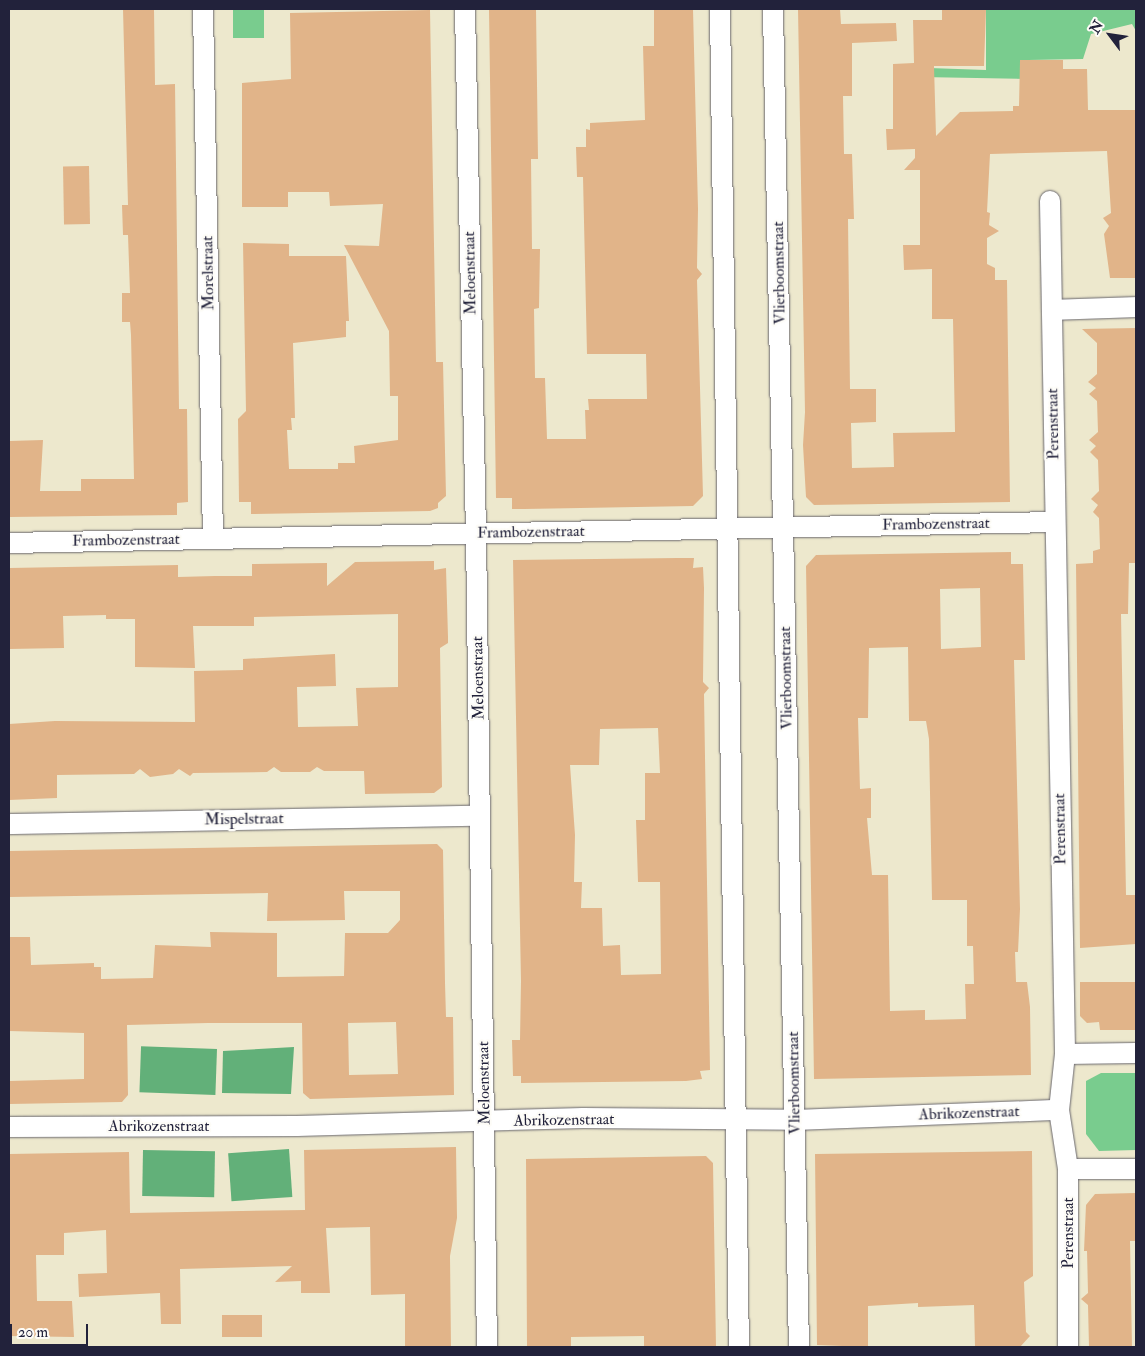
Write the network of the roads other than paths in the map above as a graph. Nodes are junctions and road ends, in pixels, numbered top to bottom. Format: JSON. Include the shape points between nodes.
{"nodes":[{"id":1,"x":203,"y":9,"type":"edge"},
{"id":2,"x":464,"y":9,"type":"edge"},
{"id":3,"x":720,"y":9,"type":"edge"},
{"id":4,"x":774,"y":9,"type":"edge"},
{"id":5,"x":1050,"y":201,"type":"dead end"},
{"id":6,"x":1136,"y":307,"type":"edge"},
{"id":7,"x":1052,"y":310,"type":"junction"},
{"id":8,"x":1054,"y":522,"type":"junction"},
{"id":9,"x":783,"y":527,"type":"junction"},
{"id":10,"x":728,"y":528,"type":"junction"},
{"id":11,"x":476,"y":533,"type":"junction"},
{"id":12,"x":213,"y":538,"type":"junction"},
{"id":13,"x":9,"y":543,"type":"edge"},
{"id":14,"x":479,"y":816,"type":"junction"},
{"id":15,"x":9,"y":824,"type":"edge"},
{"id":16,"x":1136,"y":1053,"type":"edge"},
{"id":17,"x":1065,"y":1054,"type":"junction"},
{"id":18,"x":1059,"y":1110,"type":"junction"},
{"id":19,"x":736,"y":1119,"type":"junction"},
{"id":20,"x":795,"y":1120,"type":"junction"},
{"id":21,"x":485,"y":1122,"type":"junction"},
{"id":22,"x":9,"y":1127,"type":"edge"},
{"id":23,"x":1136,"y":1168,"type":"edge"},
{"id":24,"x":1068,"y":1169,"type":"junction"},
{"id":25,"x":487,"y":1347,"type":"edge"},
{"id":26,"x":739,"y":1347,"type":"edge"},
{"id":27,"x":799,"y":1347,"type":"edge"},
{"id":28,"x":1068,"y":1347,"type":"edge"}],
"edges":[{"from":1,"to":12,"type":"street","name":"Morelstraat"},
{"from":2,"to":11,"type":"street","name":"Meloenstraat"},
{"from":3,"to":10,"type":"street"},
{"from":4,"to":9,"type":"street","name":"Vlierboomstraat"},
{"from":5,"to":7,"type":"street","name":"Perenstraat"},
{"from":6,"to":7,"type":"street"},
{"from":7,"to":8,"type":"street","name":"Perenstraat"},
{"from":8,"to":9,"type":"street","name":"Frambozenstraat"},
{"from":8,"to":17,"type":"street","name":"Perenstraat"},
{"from":9,"to":10,"type":"street","name":"Frambozenstraat"},
{"from":9,"to":20,"type":"street","name":"Vlierboomstraat"},
{"from":10,"to":11,"type":"street","name":"Frambozenstraat"},
{"from":10,"to":19,"type":"street"},
{"from":11,"to":12,"type":"street","name":"Frambozenstraat"},
{"from":11,"to":14,"type":"street","name":"Meloenstraat"},
{"from":12,"to":13,"type":"street","name":"Frambozenstraat"},
{"from":14,"to":15,"type":"street","name":"Mispelstraat"},
{"from":14,"to":21,"type":"street","name":"Meloenstraat"},
{"from":16,"to":17,"type":"street"},
{"from":17,"to":18,"type":"street","name":"Perenstraat"},
{"from":18,"to":20,"type":"street","name":"Abrikozenstraat"},
{"from":18,"to":24,"type":"street","name":"Perenstraat"},
{"from":19,"to":20,"type":"street","name":"Abrikozenstraat"},
{"from":19,"to":21,"type":"street","name":"Abrikozenstraat"},
{"from":19,"to":26,"type":"street"},
{"from":20,"to":27,"type":"street","name":"Vlierboomstraat"},
{"from":21,"to":22,"type":"street","name":"Abrikozenstraat"},
{"from":21,"to":25,"type":"street","name":"Meloenstraat"},
{"from":23,"to":24,"type":"street"},
{"from":24,"to":28,"type":"street","name":"Perenstraat"}]}
